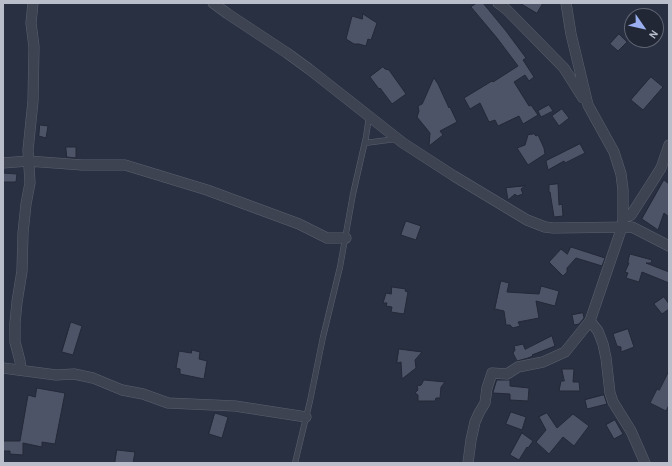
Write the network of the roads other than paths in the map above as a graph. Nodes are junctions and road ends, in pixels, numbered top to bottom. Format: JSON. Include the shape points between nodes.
{"nodes":[{"id":1,"x":33,"y":3,"type":"edge"},
{"id":2,"x":213,"y":3,"type":"edge"},
{"id":3,"x":498,"y":3,"type":"edge"},
{"id":4,"x":566,"y":3,"type":"edge"},
{"id":5,"x":588,"y":105,"type":"junction"},
{"id":6,"x":369,"y":116,"type":"junction"},
{"id":7,"x":397,"y":139,"type":"junction"},
{"id":8,"x":365,"y":143,"type":"junction"},
{"id":9,"x":669,"y":145,"type":"edge"},
{"id":10,"x":28,"y":161,"type":"junction"},
{"id":11,"x":3,"y":163,"type":"edge"},
{"id":12,"x":623,"y":222,"type":"junction"},
{"id":13,"x":346,"y":238,"type":"junction"},
{"id":14,"x":669,"y":246,"type":"edge"},
{"id":15,"x":590,"y":322,"type":"junction"},
{"id":16,"x":3,"y":368,"type":"edge"},
{"id":17,"x":21,"y":370,"type":"junction"},
{"id":18,"x":306,"y":417,"type":"junction"},
{"id":19,"x":295,"y":463,"type":"edge"},
{"id":20,"x":468,"y":463,"type":"edge"},
{"id":21,"x":645,"y":463,"type":"edge"}],
"edges":[{"from":1,"to":10,"type":"street","via":[[33,101]]},
{"from":2,"to":6,"type":"street","via":[[310,69]]},
{"from":3,"to":5,"type":"street","via":[[564,68]]},
{"from":4,"to":5,"type":"street"},
{"from":5,"to":12,"type":"street","via":[[618,163],[623,190]]},
{"from":6,"to":7,"type":"street"},
{"from":6,"to":8,"type":"lane"},
{"from":7,"to":8,"type":"lane"},
{"from":7,"to":12,"type":"street","via":[[527,220],[545,227],[568,228]]},
{"from":8,"to":13,"type":"lane"},
{"from":9,"to":12,"type":"street","via":[[661,168],[631,215]]},
{"from":10,"to":11,"type":"street"},
{"from":10,"to":13,"type":"street","via":[[125,165],[207,190],[292,221],[327,238]]},
{"from":10,"to":17,"type":"street","via":[[30,183],[15,323],[15,342]]},
{"from":12,"to":14,"type":"street"},
{"from":12,"to":15,"type":"street"},
{"from":13,"to":18,"type":"lane"},
{"from":15,"to":20,"type":"street","via":[[565,352],[543,362],[518,367],[507,374],[492,373],[485,403],[475,422]]},
{"from":15,"to":21,"type":"street","via":[[598,331],[603,344],[613,402],[631,431]]},
{"from":16,"to":17,"type":"street"},
{"from":17,"to":18,"type":"street","via":[[56,375],[80,375],[168,403],[235,406]]},
{"from":18,"to":19,"type":"lane"}]}
